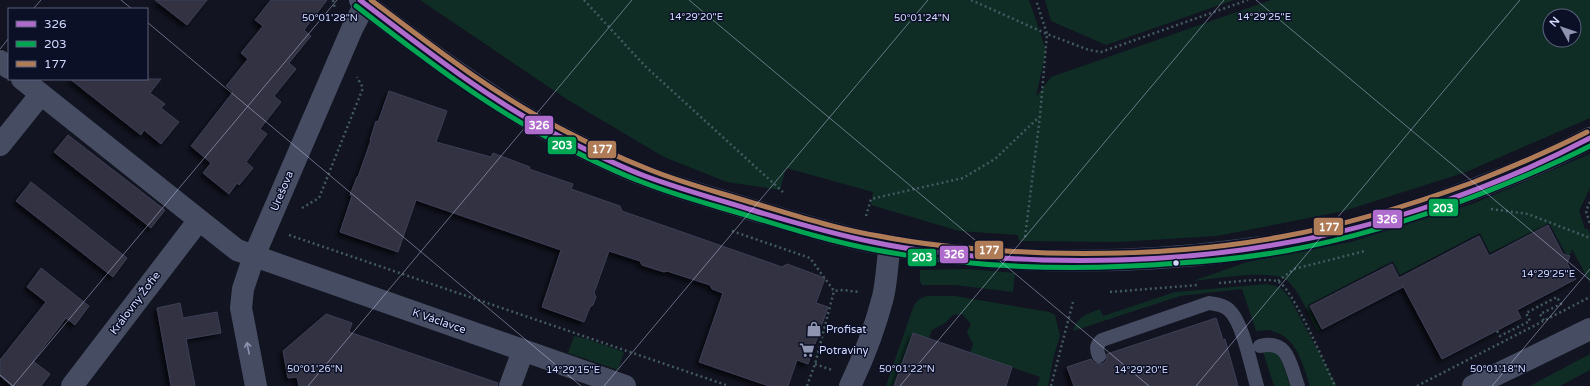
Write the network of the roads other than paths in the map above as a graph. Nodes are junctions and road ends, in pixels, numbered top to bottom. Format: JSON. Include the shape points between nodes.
{"nodes":[{"id":1,"x":362,"y":2,"type":"edge"},
{"id":2,"x":0,"y":61,"type":"edge"},
{"id":3,"x":8,"y":67,"type":"edge"},
{"id":4,"x":23,"y":80,"type":"edge"},
{"id":5,"x":41,"y":94,"type":"junction"},
{"id":6,"x":1590,"y":138,"type":"edge"},
{"id":7,"x":0,"y":146,"type":"edge"},
{"id":8,"x":199,"y":220,"type":"junction"},
{"id":9,"x":890,"y":246,"type":"junction"},
{"id":10,"x":254,"y":256,"type":"junction"},
{"id":11,"x":1590,"y":329,"type":"edge"},
{"id":12,"x":1260,"y":346,"type":"dead end"},
{"id":13,"x":523,"y":350,"type":"junction"},
{"id":14,"x":1099,"y":356,"type":"dead end"},
{"id":15,"x":72,"y":386,"type":"edge"},
{"id":16,"x":256,"y":386,"type":"edge"},
{"id":17,"x":510,"y":386,"type":"edge"},
{"id":18,"x":625,"y":386,"type":"edge"},
{"id":19,"x":850,"y":386,"type":"edge"},
{"id":20,"x":1257,"y":386,"type":"edge"},
{"id":21,"x":1298,"y":386,"type":"edge"},
{"id":22,"x":1473,"y":386,"type":"edge"}],
"edges":[{"from":1,"to":9,"type":"street","via":[[468,80],[529,120],[616,164],[678,188],[829,233]]},
{"from":1,"to":10,"type":"street","name":"Urešova"},
{"from":2,"to":3,"type":"street"},
{"from":4,"to":5,"type":"street"},
{"from":5,"to":7,"type":"street"},
{"from":5,"to":8,"type":"street"},
{"from":6,"to":9,"type":"street","via":[[1518,172],[1400,216],[1291,243],[1198,256],[1105,260],[1014,259]]},
{"from":8,"to":10,"type":"street","via":[[237,250]]},
{"from":8,"to":15,"type":"street","name":"Královny Žofie"},
{"from":9,"to":19,"type":"street","via":[[883,296],[867,350]]},
{"from":10,"to":13,"type":"street","name":"K Václavce"},
{"from":16,"to":10,"type":"street","name":"Urešova","one_way":true,"via":[[241,308],[243,289]]},
{"from":11,"to":22,"type":"street"},
{"from":12,"to":21,"type":"lane","via":[[1269,343],[1280,346],[1287,355]]},
{"from":13,"to":17,"type":"street"},
{"from":13,"to":18,"type":"street","name":"K Václavce"},
{"from":14,"to":20,"type":"lane","via":[[1096,350],[1102,340],[1209,303],[1219,304],[1229,310],[1235,318]]}]}
